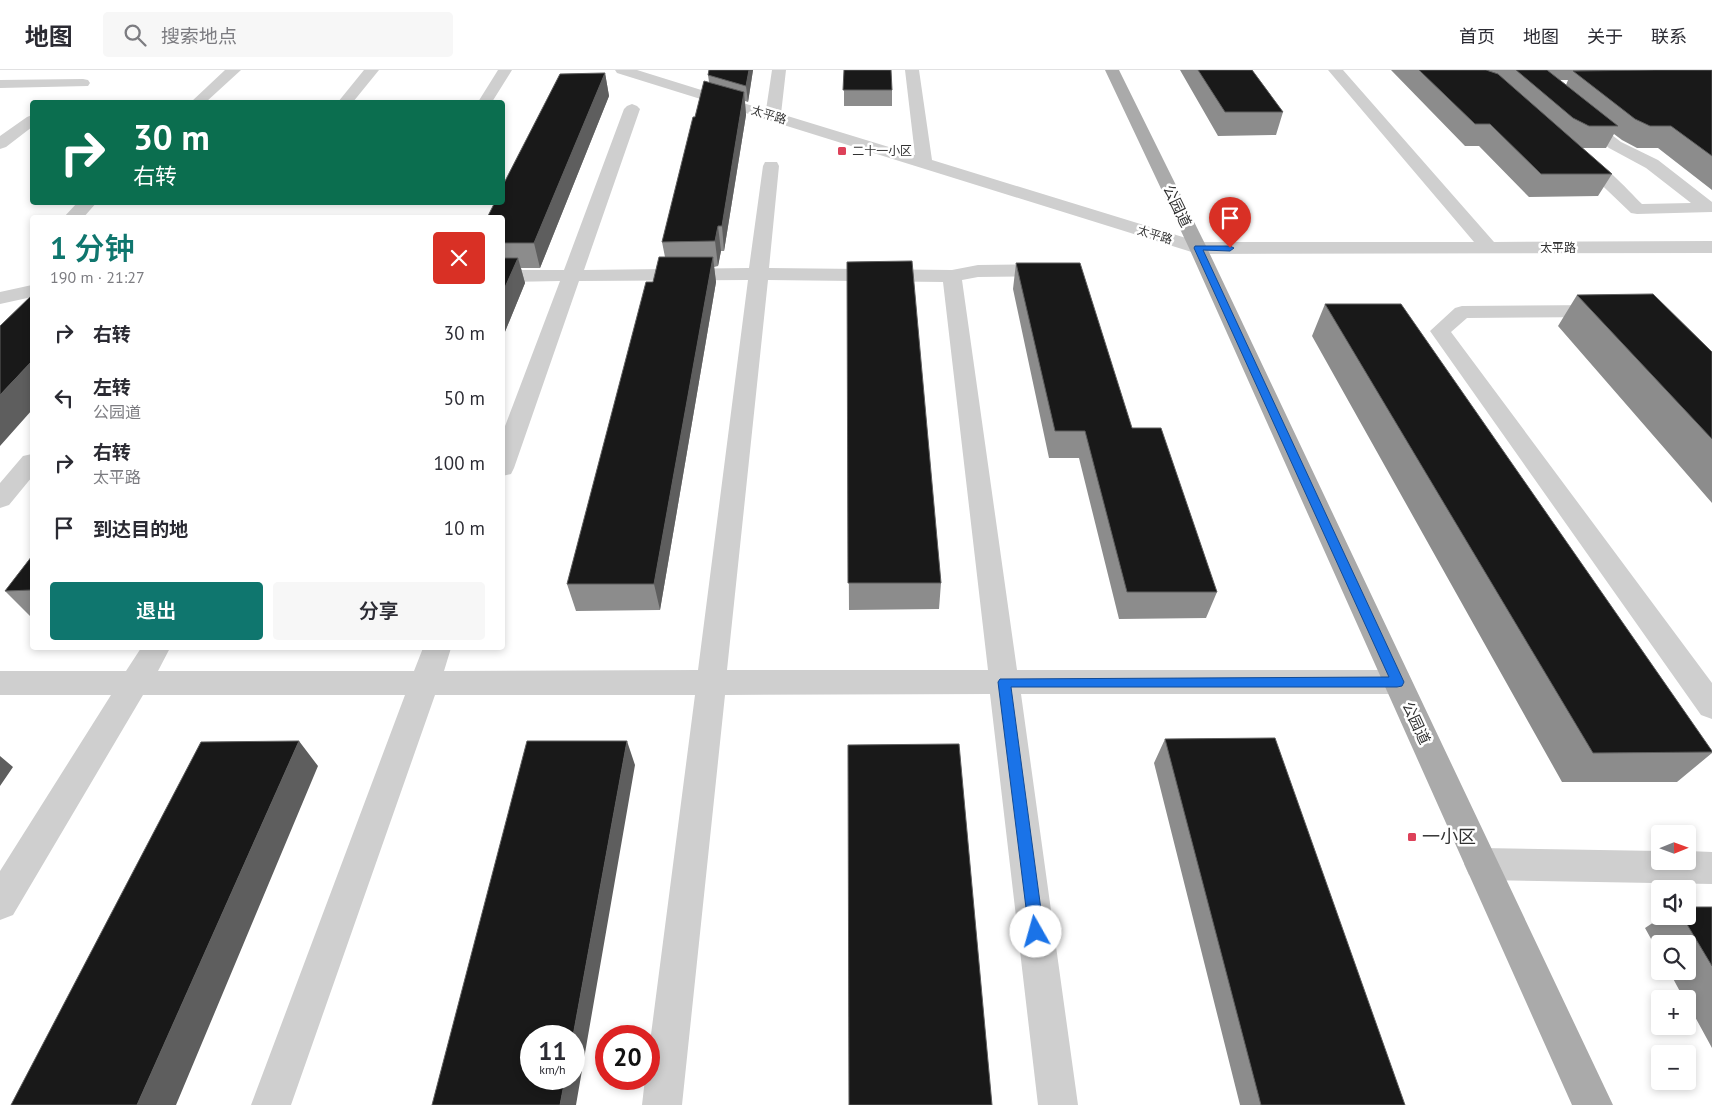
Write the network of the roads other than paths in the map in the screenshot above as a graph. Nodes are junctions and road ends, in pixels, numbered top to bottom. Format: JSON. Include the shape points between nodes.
{"nodes":[{"id":1,"x":234,"y":70,"type":"edge"},
{"id":2,"x":372,"y":70,"type":"edge"},
{"id":3,"x":505,"y":70,"type":"edge"},
{"id":4,"x":622,"y":70,"type":"edge"},
{"id":5,"x":779,"y":70,"type":"edge"},
{"id":6,"x":912,"y":70,"type":"edge"},
{"id":7,"x":1112,"y":70,"type":"edge"},
{"id":8,"x":1335,"y":70,"type":"edge"},
{"id":9,"x":0,"y":84,"type":"edge"},
{"id":10,"x":63,"y":98,"type":"dead end"},
{"id":11,"x":200,"y":100,"type":"edge"},
{"id":12,"x":347,"y":100,"type":"edge"},
{"id":13,"x":486,"y":100,"type":"edge"},
{"id":14,"x":632,"y":109,"type":"dead end"},
{"id":15,"x":1572,"y":110,"type":"edge"},
{"id":16,"x":773,"y":117,"type":"junction"},
{"id":17,"x":30,"y":121,"type":"edge"},
{"id":18,"x":30,"y":136,"type":"edge"},
{"id":19,"x":5,"y":140,"type":"edge"},
{"id":20,"x":1569,"y":152,"type":"edge"},
{"id":21,"x":924,"y":164,"type":"junction"},
{"id":22,"x":771,"y":166,"type":"dead end"},
{"id":23,"x":86,"y":205,"type":"edge"},
{"id":24,"x":75,"y":215,"type":"edge"},
{"id":25,"x":1712,"y":247,"type":"edge"},
{"id":26,"x":1198,"y":248,"type":"junction"},
{"id":27,"x":1489,"y":248,"type":"junction"},
{"id":28,"x":1063,"y":270,"type":"edge"},
{"id":29,"x":759,"y":274,"type":"junction"},
{"id":30,"x":572,"y":275,"type":"junction"},
{"id":31,"x":505,"y":276,"type":"edge"},
{"id":32,"x":952,"y":276,"type":"junction"},
{"id":33,"x":30,"y":285,"type":"edge"},
{"id":34,"x":0,"y":298,"type":"edge"},
{"id":35,"x":1619,"y":311,"type":"edge"},
{"id":36,"x":505,"y":460,"type":"edge"},
{"id":37,"x":30,"y":464,"type":"edge"},
{"id":38,"x":0,"y":499,"type":"edge"},
{"id":39,"x":155,"y":650,"type":"edge"},
{"id":40,"x":436,"y":650,"type":"edge"},
{"id":41,"x":1004,"y":682,"type":"junction"},
{"id":42,"x":1397,"y":682,"type":"junction"},
{"id":43,"x":0,"y":683,"type":"edge"},
{"id":44,"x":134,"y":683,"type":"junction"},
{"id":45,"x":424,"y":683,"type":"junction"},
{"id":46,"x":711,"y":683,"type":"junction"},
{"id":47,"x":1712,"y":706,"type":"edge"},
{"id":48,"x":1481,"y":864,"type":"junction"},
{"id":49,"x":1712,"y":868,"type":"edge"},
{"id":50,"x":0,"y":903,"type":"edge"},
{"id":51,"x":271,"y":1105,"type":"edge"},
{"id":52,"x":662,"y":1105,"type":"edge"},
{"id":53,"x":1058,"y":1105,"type":"edge"},
{"id":54,"x":1593,"y":1105,"type":"edge"}],
"edges":[{"from":1,"to":11,"type":"street"},
{"from":2,"to":12,"type":"street"},
{"from":3,"to":13,"type":"street"},
{"from":4,"to":16,"type":"street","name":"太平路"},
{"from":5,"to":16,"type":"street"},
{"from":6,"to":21,"type":"street"},
{"from":7,"to":26,"type":"main road","name":"公园道"},
{"from":8,"to":27,"type":"street"},
{"from":9,"to":10,"type":"street","via":[[89,79]]},
{"from":14,"to":30,"type":"street"},
{"from":15,"to":20,"type":"street","via":[[1615,145],[1652,164],[1708,208],[1637,209],[1591,165]]},
{"from":16,"to":21,"type":"street","name":"太平路"},
{"from":17,"to":19,"type":"street"},
{"from":18,"to":19,"type":"street"},
{"from":21,"to":26,"type":"street","name":"太平路"},
{"from":22,"to":29,"type":"street"},
{"from":23,"to":24,"type":"street"},
{"from":25,"to":27,"type":"street","name":"太平路"},
{"from":26,"to":27,"type":"street","name":"太平路"},
{"from":26,"to":42,"type":"main road","name":"公园道"},
{"from":28,"to":32,"type":"street","via":[[978,271]]},
{"from":29,"to":30,"type":"street"},
{"from":29,"to":32,"type":"street"},
{"from":29,"to":46,"type":"street"},
{"from":30,"to":31,"type":"street"},
{"from":30,"to":36,"type":"street"},
{"from":32,"to":41,"type":"street"},
{"from":33,"to":34,"type":"street"},
{"from":35,"to":47,"type":"street","via":[[1462,312],[1440,331]]},
{"from":37,"to":38,"type":"street"},
{"from":39,"to":44,"type":"street"},
{"from":40,"to":45,"type":"street"},
{"from":41,"to":42,"type":"street"},
{"from":41,"to":46,"type":"street"},
{"from":41,"to":53,"type":"street"},
{"from":42,"to":48,"type":"main road","name":"公园道"},
{"from":43,"to":44,"type":"street"},
{"from":44,"to":45,"type":"street"},
{"from":44,"to":50,"type":"street"},
{"from":45,"to":46,"type":"street"},
{"from":45,"to":51,"type":"street"},
{"from":46,"to":52,"type":"street"},
{"from":48,"to":49,"type":"street"},
{"from":48,"to":54,"type":"main road","name":"公园道"}]}
